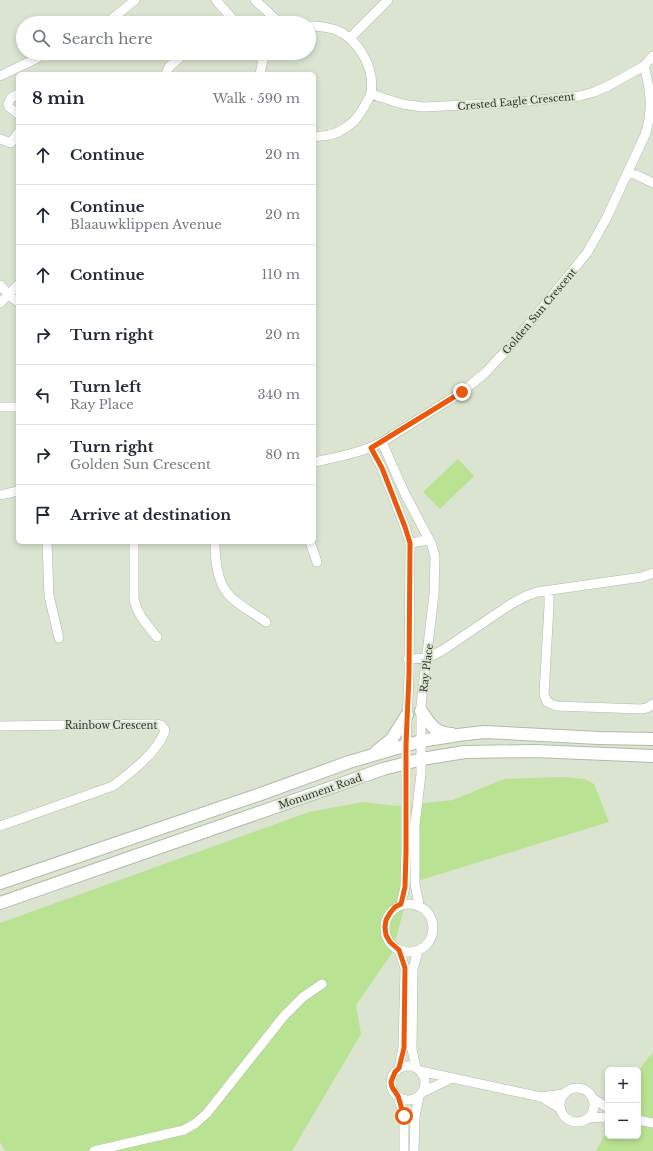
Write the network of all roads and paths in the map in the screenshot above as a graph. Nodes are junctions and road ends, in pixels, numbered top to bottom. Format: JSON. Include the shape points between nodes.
{"nodes":[{"id":1,"x":135,"y":0,"type":"edge"},
{"id":2,"x":216,"y":0,"type":"edge"},
{"id":3,"x":255,"y":0,"type":"edge"},
{"id":4,"x":388,"y":0,"type":"edge"},
{"id":5,"x":116,"y":16,"type":"edge"},
{"id":6,"x":230,"y":16,"type":"edge"},
{"id":7,"x":272,"y":16,"type":"edge"},
{"id":8,"x":316,"y":26,"type":"edge"},
{"id":9,"x":350,"y":38,"type":"junction"},
{"id":10,"x":653,"y":56,"type":"edge"},
{"id":11,"x":33,"y":60,"type":"edge"},
{"id":12,"x":176,"y":60,"type":"edge"},
{"id":13,"x":262,"y":60,"type":"edge"},
{"id":14,"x":644,"y":66,"type":"junction"},
{"id":15,"x":167,"y":72,"type":"edge"},
{"id":16,"x":260,"y":72,"type":"edge"},
{"id":17,"x":0,"y":76,"type":"edge"},
{"id":18,"x":371,"y":94,"type":"junction"},
{"id":19,"x":16,"y":95,"type":"edge"},
{"id":20,"x":16,"y":112,"type":"edge"},
{"id":21,"x":316,"y":137,"type":"edge"},
{"id":22,"x":0,"y":139,"type":"edge"},
{"id":23,"x":14,"y":146,"type":"edge"},
{"id":24,"x":628,"y":171,"type":"junction"},
{"id":25,"x":653,"y":183,"type":"edge"},
{"id":26,"x":0,"y":285,"type":"edge"},
{"id":27,"x":16,"y":288,"type":"edge"},
{"id":28,"x":9,"y":295,"type":"junction"},
{"id":29,"x":16,"y":300,"type":"edge"},
{"id":30,"x":0,"y":303,"type":"edge"},
{"id":31,"x":0,"y":407,"type":"edge"},
{"id":32,"x":16,"y":407,"type":"edge"},
{"id":33,"x":382,"y":442,"type":"junction"},
{"id":34,"x":371,"y":448,"type":"junction"},
{"id":35,"x":316,"y":462,"type":"edge"},
{"id":36,"x":399,"y":482,"type":"junction"},
{"id":37,"x":389,"y":486,"type":"junction"},
{"id":38,"x":16,"y":491,"type":"edge"},
{"id":39,"x":0,"y":495,"type":"edge"},
{"id":40,"x":429,"y":540,"type":"junction"},
{"id":41,"x":410,"y":543,"type":"junction"},
{"id":42,"x":47,"y":544,"type":"edge"},
{"id":43,"x":134,"y":544,"type":"edge"},
{"id":44,"x":215,"y":544,"type":"edge"},
{"id":45,"x":311,"y":544,"type":"edge"},
{"id":46,"x":317,"y":562,"type":"dead end"},
{"id":47,"x":653,"y":573,"type":"edge"},
{"id":48,"x":642,"y":577,"type":"junction"},
{"id":49,"x":653,"y":579,"type":"edge"},
{"id":50,"x":549,"y":591,"type":"junction"},
{"id":51,"x":266,"y":622,"type":"dead end"},
{"id":52,"x":157,"y":637,"type":"dead end"},
{"id":53,"x":59,"y":638,"type":"dead end"},
{"id":54,"x":428,"y":658,"type":"junction"},
{"id":55,"x":408,"y":659,"type":"junction"},
{"id":56,"x":653,"y":704,"type":"edge"},
{"id":57,"x":421,"y":711,"type":"junction"},
{"id":58,"x":407,"y":715,"type":"junction"},
{"id":59,"x":0,"y":726,"type":"edge"},
{"id":60,"x":458,"y":735,"type":"junction"},
{"id":61,"x":653,"y":739,"type":"edge"},
{"id":62,"x":421,"y":741,"type":"junction"},
{"id":63,"x":406,"y":745,"type":"junction"},
{"id":64,"x":370,"y":756,"type":"junction"},
{"id":65,"x":653,"y":756,"type":"edge"},
{"id":66,"x":422,"y":759,"type":"junction"},
{"id":67,"x":406,"y":763,"type":"junction"},
{"id":68,"x":0,"y":826,"type":"edge"},
{"id":69,"x":0,"y":884,"type":"edge"},
{"id":70,"x":0,"y":903,"type":"edge"},
{"id":71,"x":401,"y":904,"type":"junction"},
{"id":72,"x":419,"y":905,"type":"junction"},
{"id":73,"x":399,"y":950,"type":"junction"},
{"id":74,"x":418,"y":951,"type":"junction"},
{"id":75,"x":322,"y":984,"type":"dead end"},
{"id":76,"x":399,"y":1068,"type":"junction"},
{"id":77,"x":418,"y":1069,"type":"junction"},
{"id":78,"x":452,"y":1078,"type":"junction"},
{"id":79,"x":421,"y":1094,"type":"junction"},
{"id":80,"x":564,"y":1094,"type":"junction"},
{"id":81,"x":398,"y":1096,"type":"junction"},
{"id":82,"x":540,"y":1097,"type":"junction"},
{"id":83,"x":592,"y":1098,"type":"junction"},
{"id":84,"x":605,"y":1106,"type":"edge"},
{"id":85,"x":560,"y":1110,"type":"junction"},
{"id":86,"x":605,"y":1117,"type":"edge"},
{"id":87,"x":588,"y":1118,"type":"junction"},
{"id":88,"x":641,"y":1121,"type":"edge"},
{"id":89,"x":653,"y":1123,"type":"edge"},
{"id":90,"x":94,"y":1151,"type":"edge"},
{"id":91,"x":404,"y":1151,"type":"edge"},
{"id":92,"x":414,"y":1151,"type":"edge"}],
"edges":[{"from":1,"to":5,"type":"street"},
{"from":2,"to":6,"type":"street"},
{"from":3,"to":7,"type":"street"},
{"from":4,"to":9,"type":"street"},
{"from":8,"to":9,"type":"street","via":[[337,30]]},
{"from":9,"to":18,"type":"street","via":[[362,52],[369,70]]},
{"from":10,"to":14,"type":"street","name":"Crested Eagle Crescent"},
{"from":11,"to":17,"type":"street"},
{"from":12,"to":15,"type":"street"},
{"from":13,"to":16,"type":"street"},
{"from":14,"to":18,"type":"street","name":"Crested Eagle Crescent","via":[[594,92],[548,100],[423,108]]},
{"from":14,"to":24,"type":"street","name":"Golden Sun Crescent","via":[[651,97],[650,124]]},
{"from":18,"to":21,"type":"street","via":[[357,118],[345,128],[330,135]]},
{"from":19,"to":20,"type":"street","via":[[8,104]]},
{"from":22,"to":23,"type":"street"},
{"from":24,"to":25,"type":"street"},
{"from":24,"to":33,"type":"street","name":"Golden Sun Crescent","via":[[587,253],[500,358],[462,392]]},
{"from":26,"to":28,"type":"street"},
{"from":27,"to":28,"type":"street"},
{"from":28,"to":29,"type":"street"},
{"from":28,"to":30,"type":"street"},
{"from":31,"to":32,"type":"street"},
{"from":33,"to":34,"type":"street","name":"Golden Sun Crescent"},
{"from":33,"to":36,"type":"street","name":"Ray Place"},
{"from":34,"to":35,"type":"street","name":"Golden Sun Crescent"},
{"from":34,"to":37,"type":"street","name":"Ray Place"},
{"from":36,"to":37,"type":"street"},
{"from":36,"to":40,"type":"street","name":"Ray Place"},
{"from":37,"to":41,"type":"street","name":"Ray Place"},
{"from":38,"to":39,"type":"street"},
{"from":40,"to":41,"type":"street"},
{"from":40,"to":54,"type":"street","name":"Ray Place","via":[[435,557],[436,571]]},
{"from":41,"to":55,"type":"street","name":"Ray Place"},
{"from":42,"to":53,"type":"street","via":[[49,596]]},
{"from":43,"to":52,"type":"street","via":[[136,608]]},
{"from":44,"to":51,"type":"street","via":[[218,571],[227,593]]},
{"from":45,"to":46,"type":"street"},
{"from":47,"to":48,"type":"street"},
{"from":48,"to":49,"type":"street"},
{"from":48,"to":50,"type":"street"},
{"from":50,"to":54,"type":"street","via":[[526,596]]},
{"from":50,"to":56,"type":"street","via":[[544,694],[547,702],[556,706],[641,709]]},
{"from":54,"to":55,"type":"street"},
{"from":54,"to":57,"type":"street","name":"Ray Place"},
{"from":55,"to":58,"type":"street","name":"Ray Place"},
{"from":57,"to":60,"type":"main road","via":[[437,731]]},
{"from":57,"to":62,"type":"street","name":"Ray Place"},
{"from":58,"to":63,"type":"street","name":"Ray Place"},
{"from":58,"to":64,"type":"main road","via":[[392,739]]},
{"from":59,"to":68,"type":"street","name":"Rainbow Crescent","via":[[160,724],[165,730],[154,750],[113,786]]},
{"from":60,"to":61,"type":"main road","name":"Monument Road","via":[[484,732]]},
{"from":60,"to":62,"type":"main road","name":"Monument Road"},
{"from":62,"to":63,"type":"main road","name":"Monument Road"},
{"from":62,"to":66,"type":"street","name":"Ray Place"},
{"from":63,"to":64,"type":"main road","name":"Monument Road"},
{"from":63,"to":67,"type":"street","name":"Ray Place"},
{"from":64,"to":69,"type":"main road","name":"Monument Road"},
{"from":65,"to":66,"type":"main road","name":"Monument Road","via":[[535,751],[464,752]]},
{"from":66,"to":67,"type":"main road","name":"Monument Road"},
{"from":66,"to":72,"type":"street","name":"Ray Place","via":[[414,852],[415,884]]},
{"from":67,"to":70,"type":"main road","name":"Monument Road"},
{"from":67,"to":71,"type":"street","name":"Ray Place","via":[[405,887]]},
{"from":71,"to":72,"type":"street"},
{"from":71,"to":73,"type":"street","via":[[390,913],[385,927],[390,942]]},
{"from":72,"to":74,"type":"street","via":[[431,916],[434,932],[426,946]]},
{"from":73,"to":74,"type":"street"},
{"from":73,"to":76,"type":"street","via":[[405,968],[404,1048]]},
{"from":74,"to":77,"type":"street","via":[[413,969],[412,1042]]},
{"from":75,"to":90,"type":"street","via":[[303,997],[284,1016],[207,1113],[196,1123],[184,1130]]},
{"from":76,"to":77,"type":"street","via":[[405,1066]]},
{"from":76,"to":81,"type":"street","via":[[391,1082]]},
{"from":77,"to":78,"type":"street"},
{"from":77,"to":79,"type":"street","via":[[425,1081]]},
{"from":78,"to":79,"type":"street"},
{"from":78,"to":82,"type":"street"},
{"from":79,"to":81,"type":"street","via":[[408,1100]]},
{"from":79,"to":92,"type":"street","via":[[415,1117]]},
{"from":80,"to":82,"type":"street"},
{"from":80,"to":83,"type":"street","via":[[568,1090],[579,1088],[585,1090]]},
{"from":80,"to":85,"type":"street"},
{"from":81,"to":91,"type":"street","via":[[404,1116]]},
{"from":82,"to":85,"type":"street"},
{"from":83,"to":84,"type":"street"},
{"from":83,"to":87,"type":"street","via":[[594,1109]]},
{"from":85,"to":87,"type":"street","via":[[572,1121],[583,1121]]},
{"from":86,"to":87,"type":"street"},
{"from":88,"to":89,"type":"street"}]}
